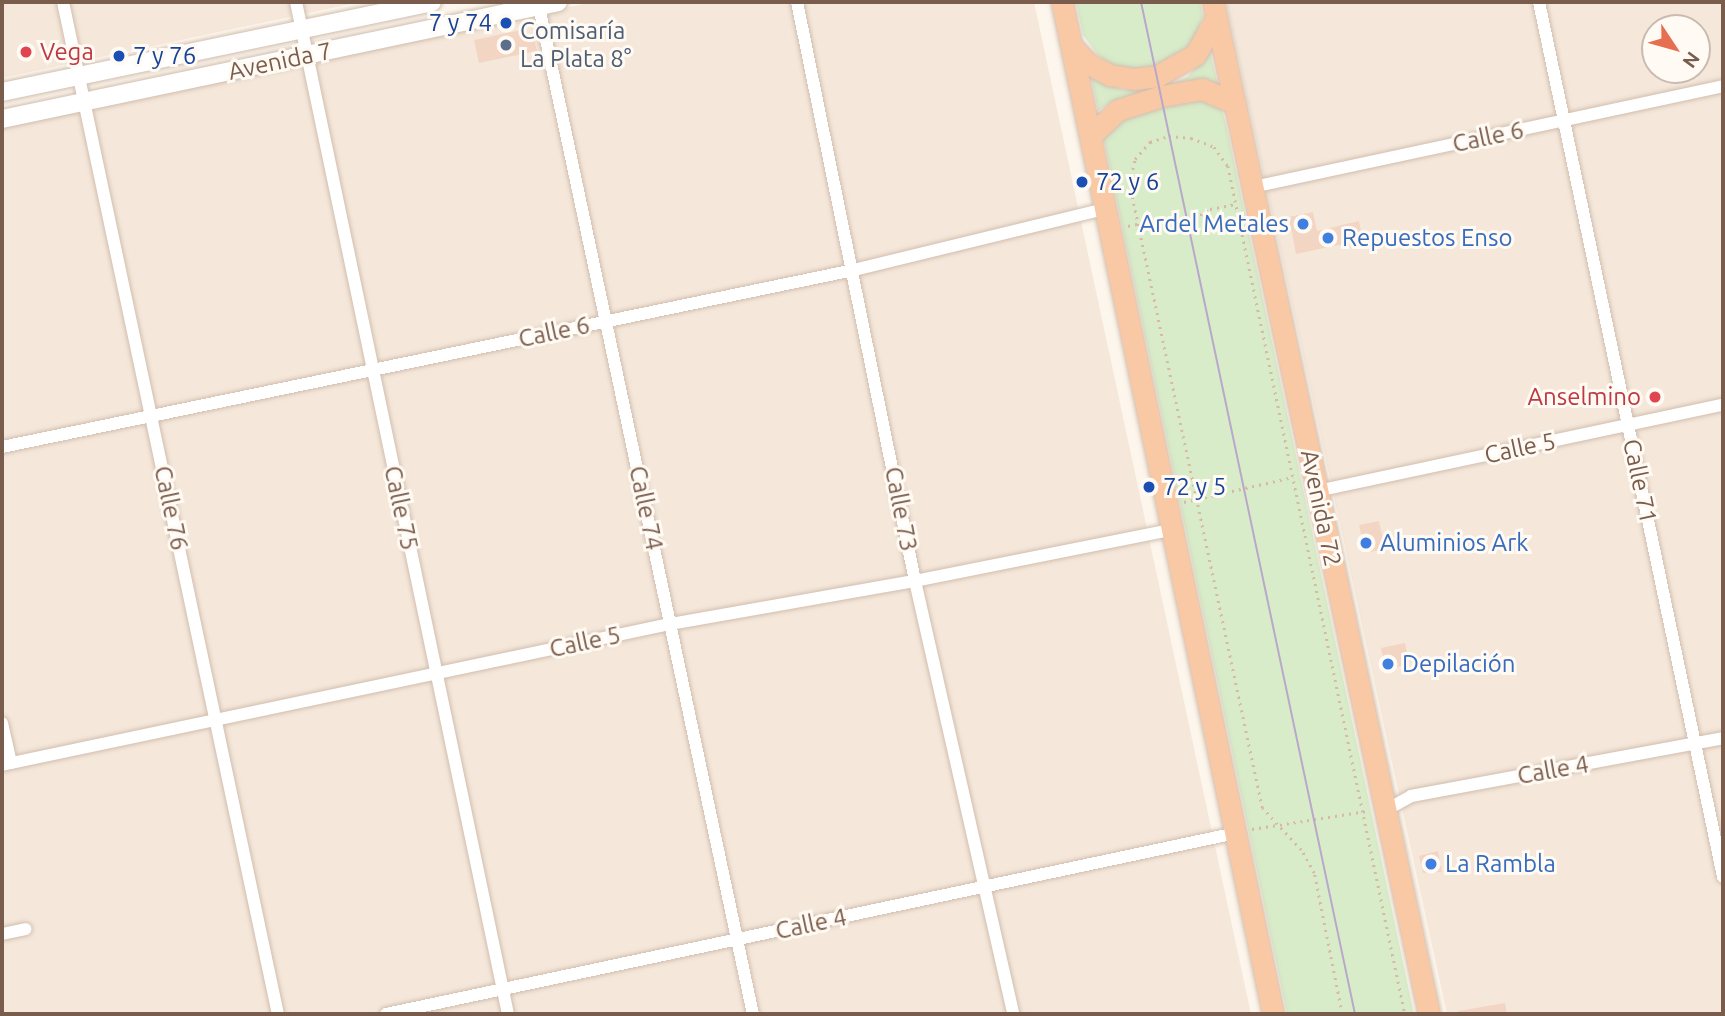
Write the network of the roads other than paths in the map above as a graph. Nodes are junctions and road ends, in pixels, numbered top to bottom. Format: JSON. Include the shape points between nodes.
{"nodes":[{"id":1,"x":63,"y":2,"type":"edge"},
{"id":2,"x":296,"y":2,"type":"edge"},
{"id":3,"x":432,"y":2,"type":"edge"},
{"id":4,"x":558,"y":2,"type":"edge"},
{"id":5,"x":797,"y":2,"type":"edge"},
{"id":6,"x":1062,"y":2,"type":"edge"},
{"id":7,"x":1539,"y":2,"type":"edge"},
{"id":8,"x":539,"y":4,"type":"edge"},
{"id":9,"x":1214,"y":10,"type":"edge"},
{"id":10,"x":302,"y":29,"type":"junction"},
{"id":11,"x":1072,"y":47,"type":"junction"},
{"id":12,"x":308,"y":55,"type":"junction"},
{"id":13,"x":79,"y":77,"type":"junction"},
{"id":14,"x":1723,"y":86,"type":"edge"},
{"id":15,"x":2,"y":93,"type":"edge"},
{"id":16,"x":85,"y":101,"type":"junction"},
{"id":17,"x":1235,"y":103,"type":"junction"},
{"id":18,"x":2,"y":119,"type":"edge"},
{"id":19,"x":1564,"y":120,"type":"junction"},
{"id":20,"x":1090,"y":136,"type":"junction"},
{"id":21,"x":1248,"y":197,"type":"junction"},
{"id":22,"x":1107,"y":219,"type":"junction"},
{"id":23,"x":855,"y":270,"type":"junction"},
{"id":24,"x":606,"y":321,"type":"junction"},
{"id":25,"x":372,"y":370,"type":"junction"},
{"id":26,"x":1723,"y":405,"type":"edge"},
{"id":27,"x":152,"y":416,"type":"junction"},
{"id":28,"x":1628,"y":425,"type":"junction"},
{"id":29,"x":2,"y":447,"type":"edge"},
{"id":30,"x":1308,"y":480,"type":"junction"},
{"id":31,"x":1170,"y":530,"type":"junction"},
{"id":32,"x":915,"y":581,"type":"junction"},
{"id":33,"x":670,"y":624,"type":"junction"},
{"id":34,"x":436,"y":674,"type":"junction"},
{"id":35,"x":216,"y":721,"type":"junction"},
{"id":36,"x":2,"y":723,"type":"edge"},
{"id":37,"x":1723,"y":738,"type":"edge"},
{"id":38,"x":1695,"y":744,"type":"junction"},
{"id":39,"x":6,"y":764,"type":"edge"},
{"id":40,"x":1376,"y":810,"type":"junction"},
{"id":41,"x":1236,"y":833,"type":"junction"},
{"id":42,"x":1723,"y":877,"type":"edge"},
{"id":43,"x":986,"y":886,"type":"junction"},
{"id":44,"x":25,"y":929,"type":"dead end"},
{"id":45,"x":2,"y":934,"type":"edge"},
{"id":46,"x":737,"y":939,"type":"junction"},
{"id":47,"x":502,"y":989,"type":"junction"},
{"id":48,"x":278,"y":1014,"type":"edge"},
{"id":49,"x":386,"y":1014,"type":"edge"},
{"id":50,"x":508,"y":1014,"type":"edge"},
{"id":51,"x":753,"y":1014,"type":"edge"},
{"id":52,"x":1013,"y":1014,"type":"edge"},
{"id":53,"x":1273,"y":1014,"type":"edge"},
{"id":54,"x":1429,"y":1014,"type":"edge"}],
"edges":[{"from":1,"to":13,"type":"street","name":"Calle 76"},
{"from":2,"to":10,"type":"street","name":"Calle 75"},
{"from":3,"to":10,"type":"main road","name":"Avenida 7"},
{"from":4,"to":8,"type":"main road","name":"Avenida 7"},
{"from":5,"to":23,"type":"street","name":"Calle 73"},
{"from":6,"to":11,"type":"highway"},
{"from":7,"to":19,"type":"street","name":"Calle 71"},
{"from":8,"to":12,"type":"main road","name":"Avenida 7"},
{"from":8,"to":24,"type":"street","name":"Calle 74"},
{"from":9,"to":11,"type":"highway","via":[[1195,55],[1157,76],[1110,75],[1089,64]]},
{"from":9,"to":17,"type":"highway","name":"Avenida 72"},
{"from":10,"to":12,"type":"street","name":"Calle 75"},
{"from":10,"to":13,"type":"main road","name":"Avenida 7"},
{"from":11,"to":20,"type":"highway"},
{"from":12,"to":16,"type":"main road","name":"Avenida 7"},
{"from":12,"to":25,"type":"street","name":"Calle 75"},
{"from":13,"to":15,"type":"main road","name":"Avenida 7"},
{"from":13,"to":16,"type":"street","name":"Calle 76"},
{"from":14,"to":19,"type":"street","name":"Calle 6"},
{"from":16,"to":18,"type":"main road","name":"Avenida 7"},
{"from":16,"to":27,"type":"street","name":"Calle 76"},
{"from":17,"to":20,"type":"highway","via":[[1202,89],[1162,96],[1118,110]]},
{"from":17,"to":21,"type":"highway","name":"Avenida 72"},
{"from":19,"to":21,"type":"street","name":"Calle 6"},
{"from":19,"to":28,"type":"street","name":"Calle 71"},
{"from":20,"to":22,"type":"highway"},
{"from":21,"to":30,"type":"highway","name":"Avenida 72"},
{"from":22,"to":23,"type":"street","name":"Calle 6"},
{"from":22,"to":31,"type":"highway"},
{"from":23,"to":24,"type":"street","name":"Calle 6"},
{"from":23,"to":32,"type":"street","name":"Calle 73"},
{"from":24,"to":25,"type":"street","name":"Calle 6"},
{"from":24,"to":33,"type":"street","name":"Calle 74"},
{"from":25,"to":27,"type":"street","name":"Calle 6"},
{"from":25,"to":34,"type":"street","name":"Calle 75"},
{"from":26,"to":28,"type":"street","name":"Calle 5"},
{"from":27,"to":29,"type":"street","name":"Calle 6"},
{"from":27,"to":35,"type":"street","name":"Calle 76"},
{"from":28,"to":30,"type":"street","name":"Calle 5"},
{"from":28,"to":38,"type":"street","name":"Calle 71"},
{"from":30,"to":40,"type":"highway","name":"Avenida 72"},
{"from":31,"to":32,"type":"street","name":"Calle 5"},
{"from":31,"to":41,"type":"highway"},
{"from":32,"to":33,"type":"street","name":"Calle 5"},
{"from":32,"to":43,"type":"street","name":"Calle 73"},
{"from":33,"to":34,"type":"street","name":"Calle 5"},
{"from":33,"to":46,"type":"street","name":"Calle 74"},
{"from":34,"to":35,"type":"street","name":"Calle 5"},
{"from":34,"to":47,"type":"street","name":"Calle 75"},
{"from":35,"to":39,"type":"street","name":"Calle 5"},
{"from":35,"to":48,"type":"street","name":"Calle 76"},
{"from":36,"to":39,"type":"street"},
{"from":37,"to":38,"type":"street","name":"Calle 4"},
{"from":38,"to":40,"type":"street","name":"Calle 4","via":[[1411,796]]},
{"from":38,"to":42,"type":"street","name":"Calle 71"},
{"from":40,"to":54,"type":"highway","name":"Avenida 72"},
{"from":41,"to":43,"type":"street","name":"Calle 4"},
{"from":41,"to":53,"type":"highway"},
{"from":43,"to":46,"type":"street","name":"Calle 4"},
{"from":43,"to":52,"type":"street","name":"Calle 73"},
{"from":44,"to":45,"type":"street"},
{"from":46,"to":47,"type":"street","name":"Calle 4"},
{"from":46,"to":51,"type":"street","name":"Calle 74"},
{"from":47,"to":49,"type":"street","name":"Calle 4"},
{"from":47,"to":50,"type":"street","name":"Calle 75"}]}
